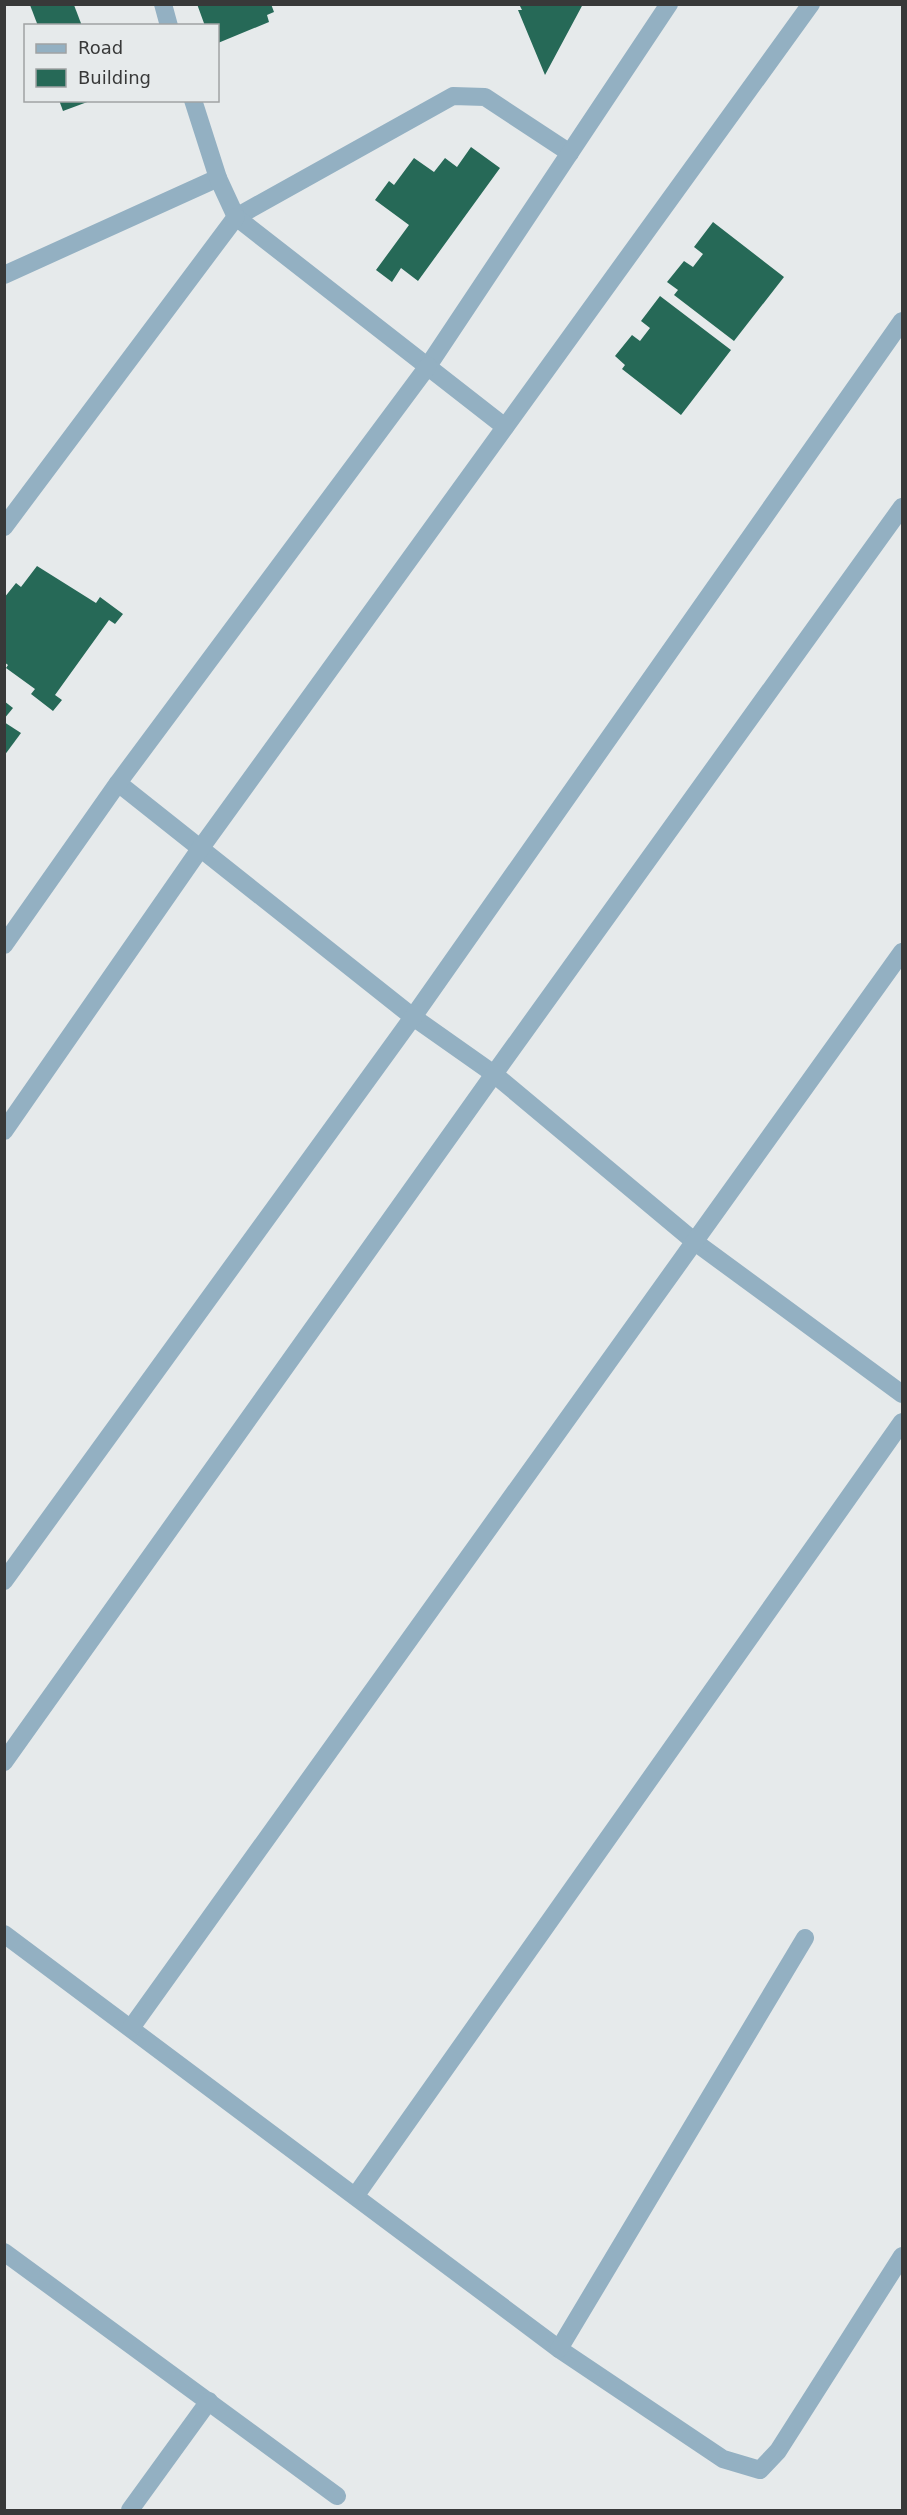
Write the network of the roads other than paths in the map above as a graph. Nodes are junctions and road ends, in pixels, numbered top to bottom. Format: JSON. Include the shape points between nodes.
{"nodes":[{"id":1,"x":163,"y":4,"type":"edge"},
{"id":2,"x":669,"y":4,"type":"edge"},
{"id":3,"x":811,"y":4,"type":"edge"},
{"id":4,"x":169,"y":24,"type":"edge"},
{"id":5,"x":194,"y":102,"type":"edge"},
{"id":6,"x":570,"y":153,"type":"junction"},
{"id":7,"x":218,"y":178,"type":"junction"},
{"id":8,"x":236,"y":217,"type":"junction"},
{"id":9,"x":4,"y":274,"type":"edge"},
{"id":10,"x":903,"y":321,"type":"edge"},
{"id":11,"x":428,"y":366,"type":"junction"},
{"id":12,"x":505,"y":427,"type":"junction"},
{"id":13,"x":903,"y":507,"type":"edge"},
{"id":14,"x":4,"y":527,"type":"edge"},
{"id":15,"x":118,"y":783,"type":"junction"},
{"id":16,"x":200,"y":849,"type":"junction"},
{"id":17,"x":4,"y":945,"type":"edge"},
{"id":18,"x":903,"y":952,"type":"edge"},
{"id":19,"x":413,"y":1017,"type":"junction"},
{"id":20,"x":494,"y":1074,"type":"junction"},
{"id":21,"x":4,"y":1131,"type":"edge"},
{"id":22,"x":695,"y":1242,"type":"junction"},
{"id":23,"x":903,"y":1394,"type":"edge"},
{"id":24,"x":903,"y":1422,"type":"edge"},
{"id":25,"x":4,"y":1581,"type":"edge"},
{"id":26,"x":4,"y":1762,"type":"edge"},
{"id":27,"x":4,"y":1934,"type":"edge"},
{"id":28,"x":805,"y":1938,"type":"dead end"},
{"id":29,"x":130,"y":2028,"type":"junction"},
{"id":30,"x":356,"y":2195,"type":"junction"},
{"id":31,"x":4,"y":2252,"type":"edge"},
{"id":32,"x":903,"y":2256,"type":"edge"},
{"id":33,"x":559,"y":2349,"type":"junction"},
{"id":34,"x":209,"y":2401,"type":"junction"},
{"id":35,"x":337,"y":2496,"type":"dead end"},
{"id":36,"x":130,"y":2511,"type":"edge"}],
"edges":[{"from":1,"to":4,"type":"street"},
{"from":2,"to":6,"type":"street"},
{"from":3,"to":12,"type":"street"},
{"from":5,"to":7,"type":"street"},
{"from":6,"to":8,"type":"street","via":[[484,97],[453,96]]},
{"from":6,"to":11,"type":"street"},
{"from":7,"to":8,"type":"street"},
{"from":7,"to":9,"type":"street"},
{"from":8,"to":11,"type":"street"},
{"from":8,"to":14,"type":"street"},
{"from":10,"to":19,"type":"street"},
{"from":11,"to":12,"type":"street"},
{"from":11,"to":15,"type":"street"},
{"from":12,"to":16,"type":"street"},
{"from":13,"to":20,"type":"street"},
{"from":15,"to":16,"type":"street"},
{"from":15,"to":17,"type":"street"},
{"from":16,"to":19,"type":"street"},
{"from":16,"to":21,"type":"street"},
{"from":18,"to":22,"type":"street"},
{"from":19,"to":20,"type":"street"},
{"from":19,"to":25,"type":"street"},
{"from":20,"to":22,"type":"street"},
{"from":20,"to":26,"type":"street"},
{"from":22,"to":23,"type":"street"},
{"from":22,"to":29,"type":"street"},
{"from":24,"to":30,"type":"street"},
{"from":27,"to":29,"type":"street"},
{"from":28,"to":33,"type":"street"},
{"from":29,"to":30,"type":"street"},
{"from":30,"to":33,"type":"street"},
{"from":31,"to":34,"type":"street"},
{"from":32,"to":33,"type":"street","via":[[778,2451],[760,2470],[723,2459]]},
{"from":34,"to":35,"type":"street"},
{"from":34,"to":36,"type":"street"}]}
